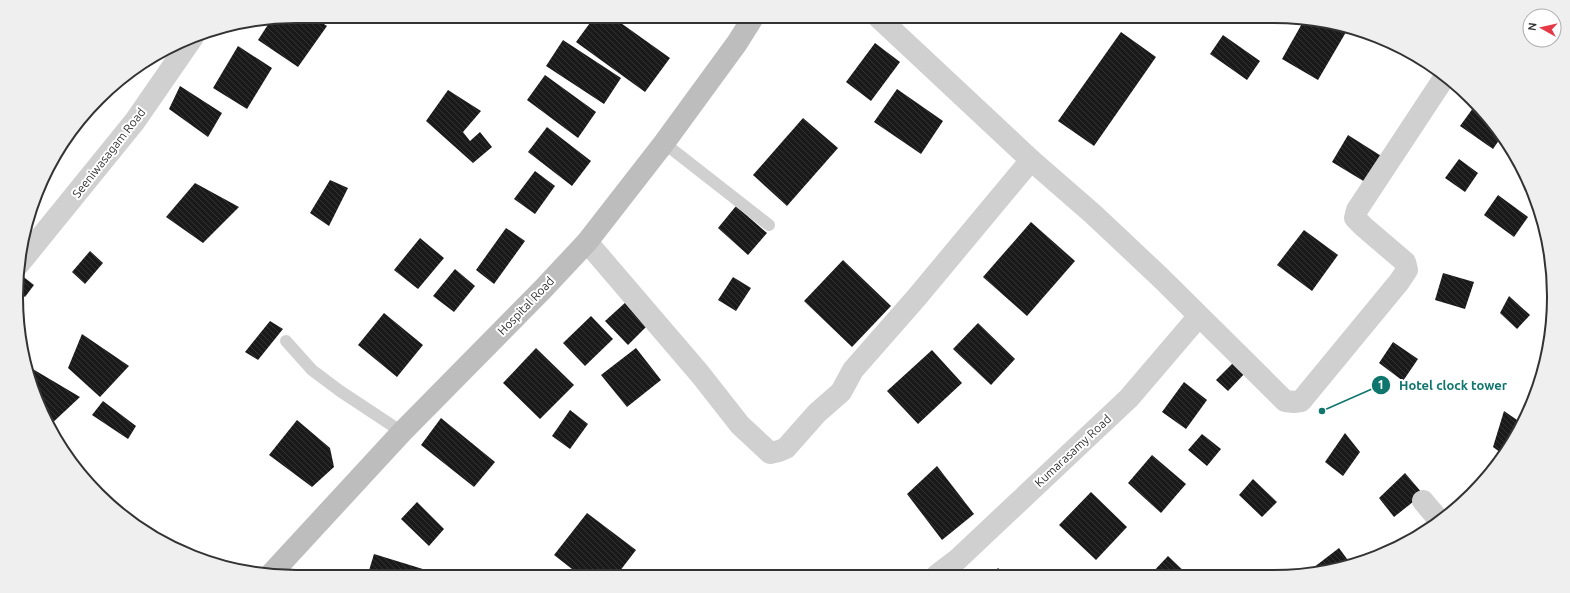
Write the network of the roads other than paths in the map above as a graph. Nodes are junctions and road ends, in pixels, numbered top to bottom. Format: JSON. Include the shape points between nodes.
{"nodes":[{"id":1,"x":750,"y":23,"type":"edge"},
{"id":2,"x":884,"y":23,"type":"edge"},
{"id":3,"x":187,"y":46,"type":"edge"},
{"id":4,"x":1442,"y":81,"type":"edge"},
{"id":5,"x":664,"y":143,"type":"junction"},
{"id":6,"x":1031,"y":160,"type":"junction"},
{"id":7,"x":769,"y":225,"type":"dead end"},
{"id":8,"x":587,"y":242,"type":"junction"},
{"id":9,"x":26,"y":255,"type":"edge"},
{"id":10,"x":1199,"y":316,"type":"junction"},
{"id":11,"x":286,"y":341,"type":"dead end"},
{"id":12,"x":402,"y":432,"type":"junction"},
{"id":13,"x":1423,"y":500,"type":"dead end"},
{"id":14,"x":1436,"y":516,"type":"edge"},
{"id":15,"x":275,"y":569,"type":"edge"},
{"id":16,"x":944,"y":570,"type":"edge"}],
"edges":[{"from":1,"to":5,"type":"street","name":"Hospital Road"},
{"from":2,"to":6,"type":"street"},
{"from":3,"to":9,"type":"street","name":"Seeniwasagam Road","via":[[135,121]]},
{"from":4,"to":10,"type":"street","via":[[1358,208],[1355,218],[1406,262],[1407,270],[1301,401],[1285,401]]},
{"from":5,"to":7,"type":"lane"},
{"from":5,"to":8,"type":"street","name":"Hospital Road"},
{"from":6,"to":8,"type":"street","via":[[853,370],[841,392],[817,413],[789,445],[770,453],[740,425],[700,374]]},
{"from":6,"to":10,"type":"street","via":[[1093,214]]},
{"from":8,"to":12,"type":"street","name":"Hospital Road"},
{"from":10,"to":16,"type":"street","name":"Kumarasamy Road","via":[[1129,398]]},
{"from":11,"to":12,"type":"lane","via":[[312,370]]},
{"from":12,"to":15,"type":"street","name":"Hospital Road"},
{"from":13,"to":14,"type":"street"}]}
